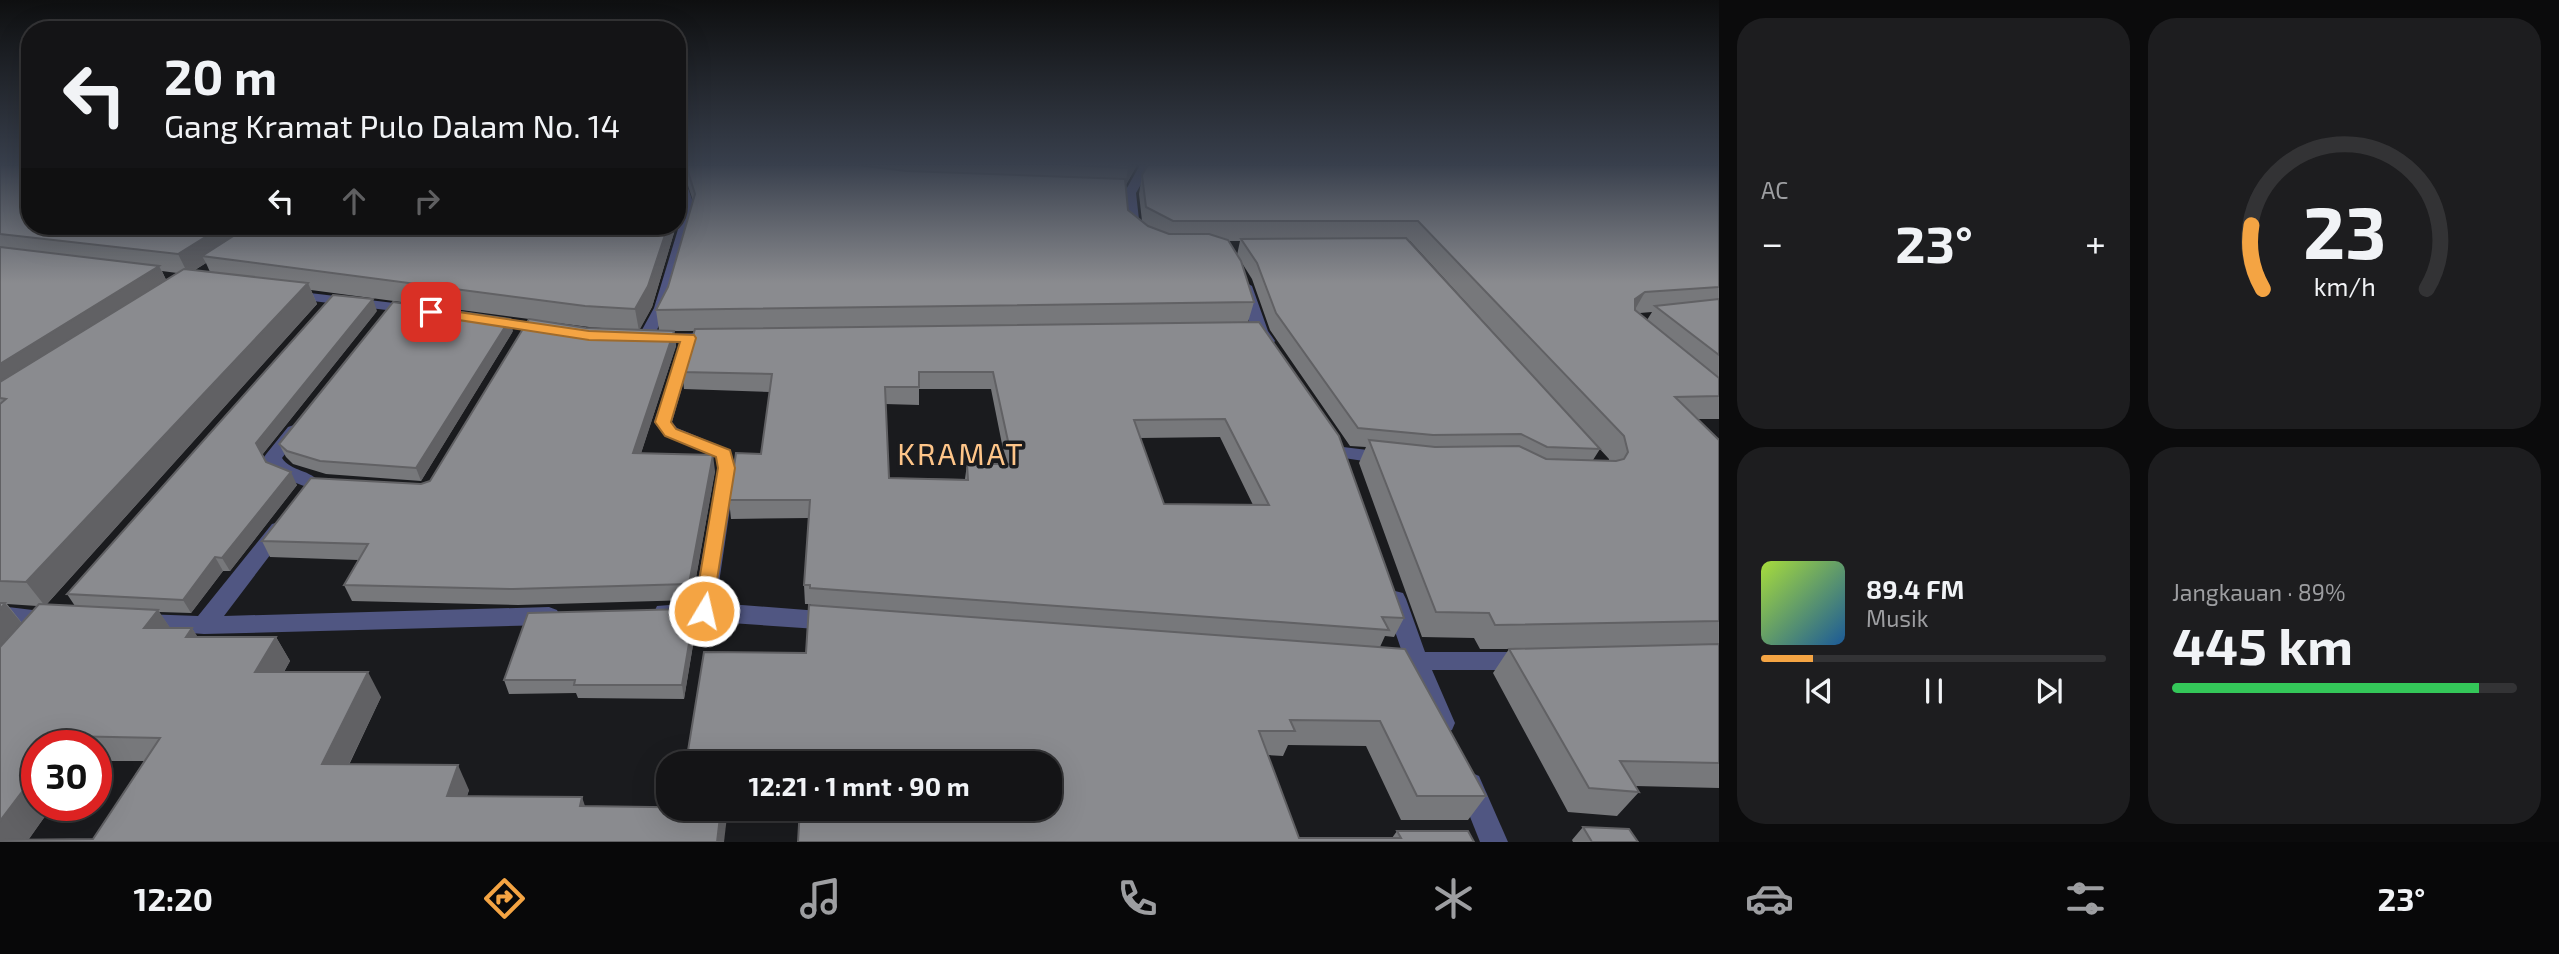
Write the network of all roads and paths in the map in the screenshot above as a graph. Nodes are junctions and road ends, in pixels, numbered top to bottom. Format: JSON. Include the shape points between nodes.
{"nodes":[{"id":1,"x":686,"y":204,"type":"edge"},
{"id":2,"x":1127,"y":204,"type":"edge"},
{"id":3,"x":686,"y":223,"type":"edge"},
{"id":4,"x":683,"y":235,"type":"edge"},
{"id":5,"x":1153,"y":243,"type":"edge"},
{"id":6,"x":1239,"y":274,"type":"edge"},
{"id":7,"x":280,"y":294,"type":"edge"},
{"id":8,"x":331,"y":301,"type":"junction"},
{"id":9,"x":392,"y":306,"type":"junction"},
{"id":10,"x":427,"y":312,"type":"edge"},
{"id":11,"x":475,"y":319,"type":"edge"},
{"id":12,"x":313,"y":321,"type":"edge"},
{"id":13,"x":375,"y":328,"type":"edge"},
{"id":14,"x":564,"y":332,"type":"edge"},
{"id":15,"x":689,"y":338,"type":"junction"},
{"id":16,"x":730,"y":338,"type":"edge"},
{"id":17,"x":1277,"y":356,"type":"edge"},
{"id":18,"x":307,"y":414,"type":"edge"},
{"id":19,"x":1328,"y":431,"type":"edge"},
{"id":20,"x":1343,"y":453,"type":"junction"},
{"id":21,"x":1397,"y":459,"type":"edge"},
{"id":22,"x":1352,"y":479,"type":"edge"},
{"id":23,"x":1389,"y":584,"type":"edge"},
{"id":24,"x":704,"y":611,"type":"junction"},
{"id":25,"x":648,"y":613,"type":"edge"},
{"id":26,"x":0,"y":615,"type":"edge"},
{"id":27,"x":565,"y":615,"type":"edge"},
{"id":28,"x":121,"y":622,"type":"edge"},
{"id":29,"x":855,"y":622,"type":"edge"},
{"id":30,"x":204,"y":625,"type":"junction"},
{"id":31,"x":34,"y":638,"type":"edge"},
{"id":32,"x":1363,"y":659,"type":"edge"},
{"id":33,"x":1541,"y":661,"type":"edge"},
{"id":34,"x":1418,"y":663,"type":"junction"},
{"id":35,"x":1450,"y":740,"type":"edge"},
{"id":36,"x":1461,"y":765,"type":"edge"},
{"id":37,"x":1494,"y":842,"type":"edge"}],
"edges":[{"from":1,"to":3,"type":"street"},
{"from":2,"to":5,"type":"street","via":[[1134,230]]},
{"from":4,"to":15,"type":"street","via":[[661,308],[638,338]]},
{"from":6,"to":17,"type":"street","via":[[1253,331]]},
{"from":7,"to":8,"type":"street"},
{"from":8,"to":9,"type":"street"},
{"from":8,"to":12,"type":"street"},
{"from":9,"to":10,"type":"street"},
{"from":9,"to":13,"type":"street"},
{"from":11,"to":14,"type":"street","via":[[522,332]]},
{"from":15,"to":16,"type":"street"},
{"from":15,"to":24,"type":"street","via":[[663,422],[671,432],[724,454],[727,468]]},
{"from":18,"to":30,"type":"street","via":[[273,457],[280,468],[318,484]]},
{"from":19,"to":20,"type":"street"},
{"from":20,"to":21,"type":"street"},
{"from":20,"to":22,"type":"street"},
{"from":23,"to":34,"type":"street"},
{"from":24,"to":25,"type":"street"},
{"from":24,"to":29,"type":"street"},
{"from":26,"to":31,"type":"street","via":[[59,616]]},
{"from":27,"to":30,"type":"street"},
{"from":28,"to":30,"type":"street"},
{"from":32,"to":34,"type":"street"},
{"from":33,"to":34,"type":"street"},
{"from":34,"to":35,"type":"street"},
{"from":36,"to":37,"type":"street"}]}
